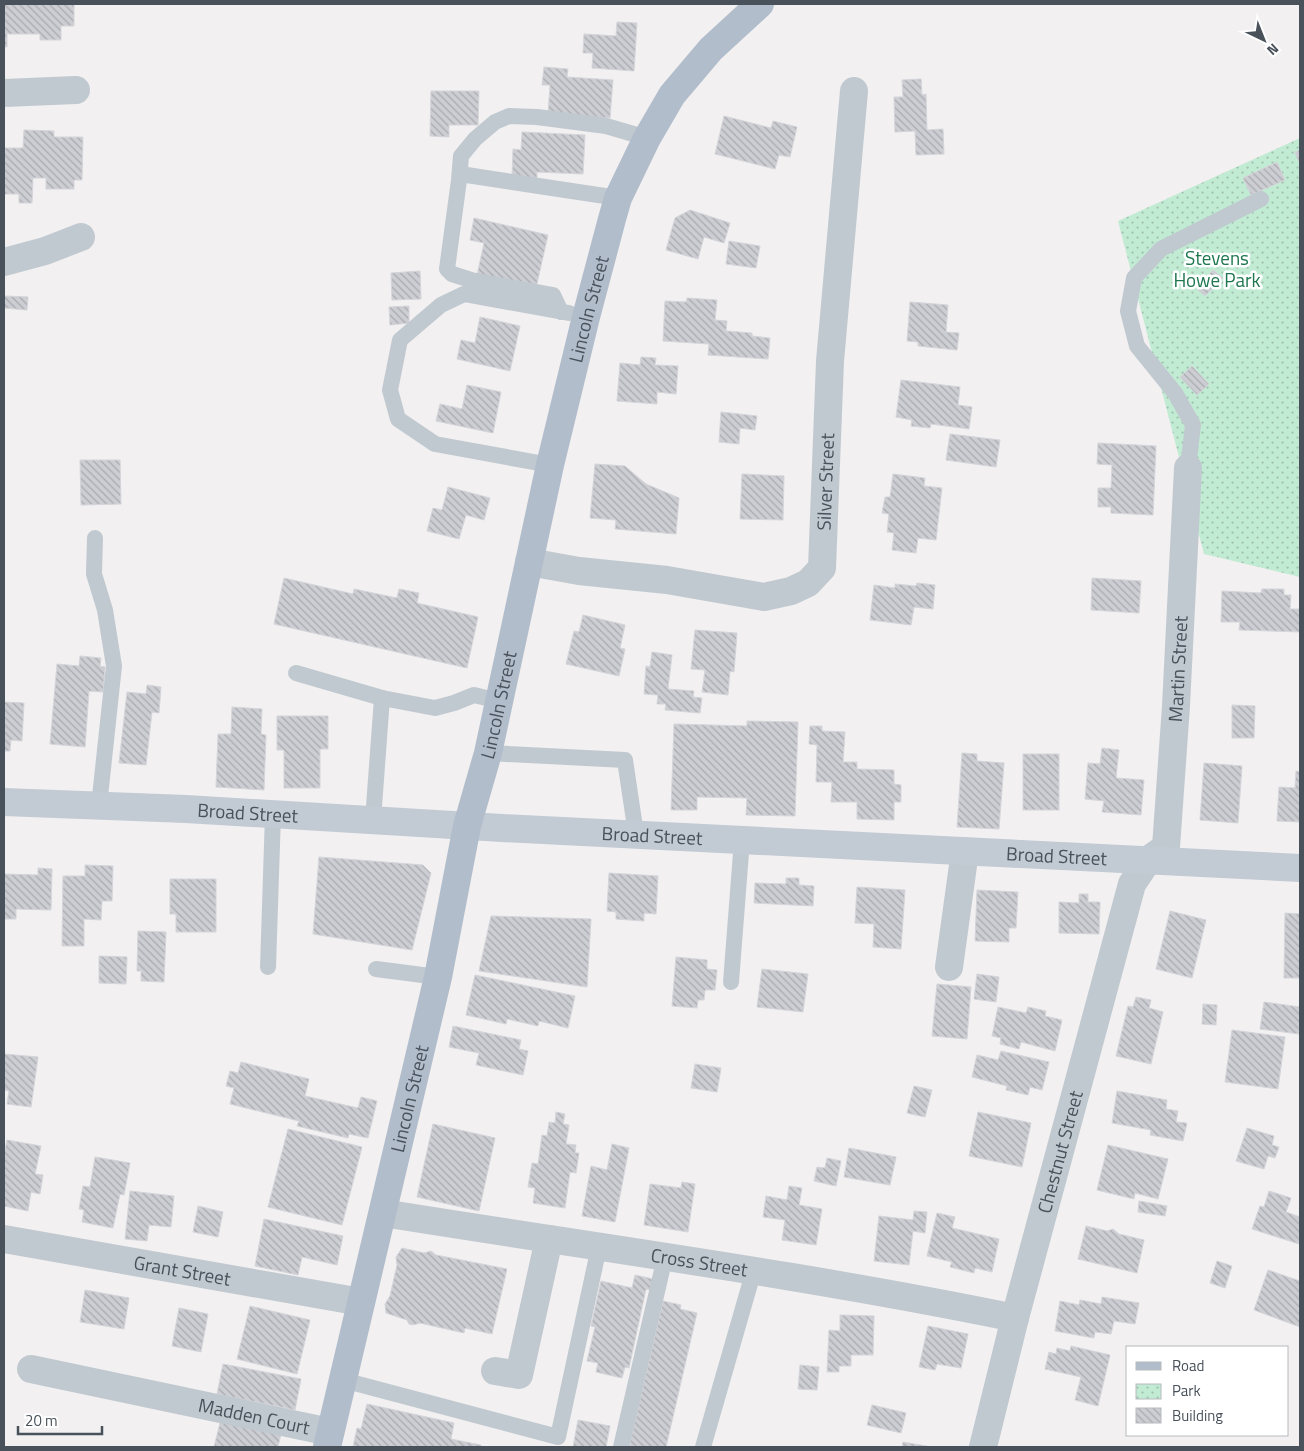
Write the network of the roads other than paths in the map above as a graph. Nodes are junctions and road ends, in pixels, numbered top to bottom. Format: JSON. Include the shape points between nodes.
{"nodes":[{"id":1,"x":760,"y":4,"type":"edge"},
{"id":2,"x":76,"y":90,"type":"dead end"},
{"id":3,"x":854,"y":91,"type":"dead end"},
{"id":4,"x":4,"y":92,"type":"edge"},
{"id":5,"x":647,"y":138,"type":"junction"},
{"id":6,"x":460,"y":174,"type":"junction"},
{"id":7,"x":618,"y":198,"type":"junction"},
{"id":8,"x":1261,"y":199,"type":"dead end"},
{"id":9,"x":81,"y":236,"type":"dead end"},
{"id":10,"x":4,"y":262,"type":"edge"},
{"id":11,"x":573,"y":315,"type":"junction"},
{"id":12,"x":550,"y":465,"type":"junction"},
{"id":13,"x":1188,"y":468,"type":"joint"},
{"id":14,"x":95,"y":538,"type":"dead end"},
{"id":15,"x":529,"y":562,"type":"junction"},
{"id":16,"x":296,"y":673,"type":"dead end"},
{"id":17,"x":382,"y":698,"type":"junction"},
{"id":18,"x":499,"y":701,"type":"junction"},
{"id":19,"x":488,"y":753,"type":"junction"},
{"id":20,"x":4,"y":802,"type":"edge"},
{"id":21,"x":99,"y":806,"type":"junction"},
{"id":22,"x":273,"y":814,"type":"junction"},
{"id":23,"x":372,"y":820,"type":"junction"},
{"id":24,"x":467,"y":826,"type":"junction"},
{"id":25,"x":636,"y":834,"type":"junction"},
{"id":26,"x":742,"y":840,"type":"junction"},
{"id":27,"x":965,"y":851,"type":"junction"},
{"id":28,"x":1148,"y":860,"type":"junction"},
{"id":29,"x":1300,"y":868,"type":"edge"},
{"id":30,"x":268,"y":967,"type":"dead end"},
{"id":31,"x":949,"y":967,"type":"dead end"},
{"id":32,"x":376,"y":969,"type":"dead end"},
{"id":33,"x":438,"y":977,"type":"junction"},
{"id":34,"x":732,"y":982,"type":"dead end"},
{"id":35,"x":383,"y":1213,"type":"junction"},
{"id":36,"x":4,"y":1239,"type":"edge"},
{"id":37,"x":549,"y":1239,"type":"junction"},
{"id":38,"x":599,"y":1247,"type":"junction"},
{"id":39,"x":665,"y":1257,"type":"junction"},
{"id":40,"x":754,"y":1270,"type":"junction"},
{"id":41,"x":361,"y":1302,"type":"junction"},
{"id":42,"x":1015,"y":1318,"type":"junction"},
{"id":43,"x":31,"y":1369,"type":"dead end"},
{"id":44,"x":495,"y":1370,"type":"dead end"},
{"id":45,"x":343,"y":1380,"type":"junction"},
{"id":46,"x":328,"y":1440,"type":"edge"},
{"id":47,"x":621,"y":1447,"type":"edge"},
{"id":48,"x":703,"y":1447,"type":"edge"},
{"id":49,"x":983,"y":1447,"type":"edge"}],
"edges":[{"from":1,"to":5,"type":"main road","name":"Lincoln Street","via":[[711,48],[677,88]]},
{"from":2,"to":4,"type":"street"},
{"from":3,"to":15,"type":"street","name":"Silver Street","via":[[830,361],[822,568],[808,583],[764,598],[667,580]]},
{"from":5,"to":6,"type":"lane","via":[[606,126],[509,116],[496,122],[461,156]]},
{"from":5,"to":7,"type":"main road","name":"Lincoln Street"},
{"from":6,"to":7,"type":"lane"},
{"from":6,"to":11,"type":"lane","via":[[447,269],[471,280],[552,295]]},
{"from":7,"to":11,"type":"main road","name":"Lincoln Street"},
{"from":8,"to":13,"type":"lane","via":[[1161,249],[1134,278],[1128,312],[1137,346],[1175,393],[1193,425]]},
{"from":9,"to":10,"type":"street","via":[[45,251]]},
{"from":11,"to":12,"type":"main road","name":"Lincoln Street"},
{"from":11,"to":12,"type":"lane","via":[[464,294],[434,309],[400,340],[390,390],[398,419],[435,444]]},
{"from":12,"to":15,"type":"main road","name":"Lincoln Street"},
{"from":13,"to":28,"type":"street","name":"Martin Street","via":[[1166,847]]},
{"from":14,"to":21,"type":"lane","via":[[94,574],[105,610],[114,666]]},
{"from":15,"to":18,"type":"main road","name":"Lincoln Street"},
{"from":16,"to":17,"type":"lane"},
{"from":17,"to":18,"type":"lane","via":[[435,708],[474,696]]},
{"from":17,"to":23,"type":"lane"},
{"from":18,"to":19,"type":"main road","name":"Lincoln Street"},
{"from":19,"to":24,"type":"main road","name":"Lincoln Street"},
{"from":19,"to":25,"type":"lane","via":[[625,760]]},
{"from":20,"to":21,"type":"street","name":"Broad Street"},
{"from":21,"to":22,"type":"street","name":"Broad Street"},
{"from":22,"to":23,"type":"street","name":"Broad Street"},
{"from":22,"to":30,"type":"lane"},
{"from":23,"to":24,"type":"street","name":"Broad Street"},
{"from":24,"to":25,"type":"street","name":"Broad Street"},
{"from":24,"to":33,"type":"main road","name":"Lincoln Street"},
{"from":25,"to":26,"type":"street","name":"Broad Street"},
{"from":26,"to":27,"type":"street","name":"Broad Street"},
{"from":26,"to":34,"type":"lane"},
{"from":27,"to":28,"type":"street","name":"Broad Street"},
{"from":27,"to":31,"type":"street"},
{"from":28,"to":29,"type":"street","name":"Broad Street"},
{"from":28,"to":42,"type":"street","name":"Chestnut Street","via":[[1132,884]]},
{"from":32,"to":33,"type":"lane"},
{"from":33,"to":35,"type":"main road","name":"Lincoln Street"},
{"from":35,"to":37,"type":"street","name":"Cross Street"},
{"from":35,"to":41,"type":"main road","name":"Lincoln Street"},
{"from":36,"to":41,"type":"street","name":"Grant Street"},
{"from":37,"to":38,"type":"street","name":"Cross Street"},
{"from":37,"to":44,"type":"street","via":[[519,1375]]},
{"from":38,"to":39,"type":"street","name":"Cross Street"},
{"from":38,"to":45,"type":"lane","via":[[558,1437]]},
{"from":39,"to":40,"type":"street","name":"Cross Street"},
{"from":39,"to":47,"type":"lane"},
{"from":40,"to":42,"type":"street","name":"Cross Street","via":[[904,1295]]},
{"from":40,"to":48,"type":"lane"},
{"from":41,"to":45,"type":"main road","name":"Lincoln Street"},
{"from":42,"to":49,"type":"street","name":"Chestnut Street"},
{"from":43,"to":46,"type":"street","name":"Madden Court"},
{"from":45,"to":46,"type":"main road","name":"Lincoln Street"}]}
